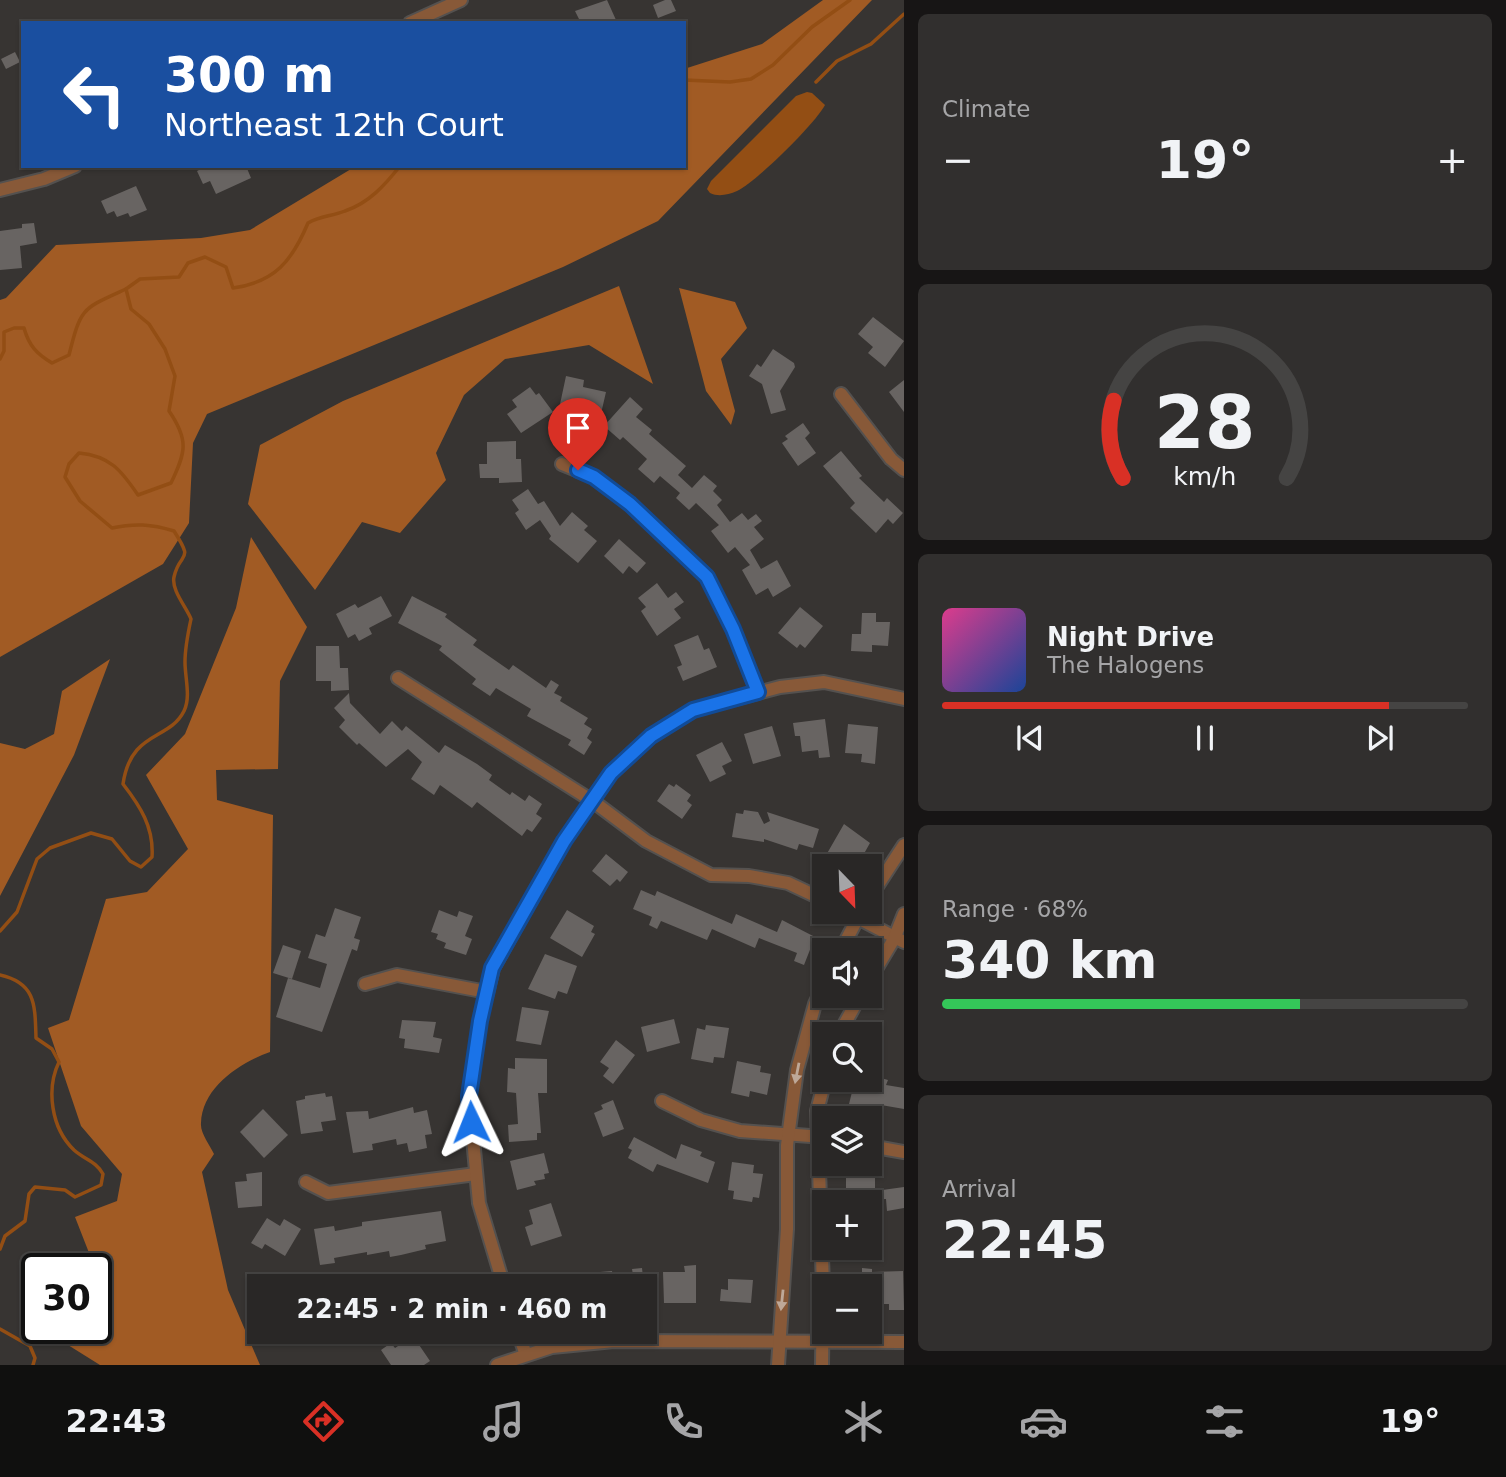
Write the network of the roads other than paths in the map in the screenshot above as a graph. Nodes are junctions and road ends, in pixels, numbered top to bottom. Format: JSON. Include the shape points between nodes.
{"nodes":[{"id":1,"x":461,"y":0,"type":"edge"},
{"id":2,"x":441,"y":4,"type":"edge"},
{"id":3,"x":413,"y":21,"type":"edge"},
{"id":4,"x":69,"y":168,"type":"edge"},
{"id":5,"x":4,"y":190,"type":"edge"},
{"id":6,"x":841,"y":394,"type":"dead end"},
{"id":7,"x":562,"y":464,"type":"dead end"},
{"id":8,"x":904,"y":470,"type":"edge"},
{"id":9,"x":398,"y":678,"type":"dead end"},
{"id":10,"x":758,"y":692,"type":"junction"},
{"id":11,"x":904,"y":699,"type":"edge"},
{"id":12,"x":594,"y":802,"type":"junction"},
{"id":13,"x":904,"y":845,"type":"edge"},
{"id":14,"x":882,"y":879,"type":"edge"},
{"id":15,"x":812,"y":894,"type":"edge"},
{"id":16,"x":904,"y":914,"type":"edge"},
{"id":17,"x":874,"y":924,"type":"edge"},
{"id":18,"x":899,"y":941,"type":"edge"},
{"id":19,"x":882,"y":963,"type":"edge"},
{"id":20,"x":365,"y":984,"type":"dead end"},
{"id":21,"x":486,"y":992,"type":"junction"},
{"id":22,"x":814,"y":1008,"type":"edge"},
{"id":23,"x":662,"y":1101,"type":"dead end"},
{"id":24,"x":788,"y":1135,"type":"junction"},
{"id":25,"x":812,"y":1136,"type":"edge"},
{"id":26,"x":882,"y":1148,"type":"edge"},
{"id":27,"x":904,"y":1152,"type":"edge"},
{"id":28,"x":476,"y":1174,"type":"junction"},
{"id":29,"x":822,"y":1176,"type":"edge"},
{"id":30,"x":306,"y":1182,"type":"dead end"},
{"id":31,"x":500,"y":1274,"type":"edge"},
{"id":32,"x":824,"y":1274,"type":"edge"},
{"id":33,"x":778,"y":1340,"type":"junction"},
{"id":34,"x":812,"y":1341,"type":"edge"},
{"id":35,"x":882,"y":1342,"type":"edge"},
{"id":36,"x":904,"y":1342,"type":"edge"},
{"id":37,"x":522,"y":1344,"type":"edge"},
{"id":38,"x":821,"y":1344,"type":"edge"},
{"id":39,"x":526,"y":1356,"type":"junction"},
{"id":40,"x":497,"y":1365,"type":"edge"},
{"id":41,"x":778,"y":1365,"type":"edge"},
{"id":42,"x":822,"y":1365,"type":"edge"}],
"edges":[{"from":1,"to":2,"type":"street"},
{"from":2,"to":3,"type":"street"},
{"from":4,"to":5,"type":"street"},
{"from":6,"to":8,"type":"street"},
{"from":7,"to":10,"type":"street","via":[[594,477],[630,504],[707,577]]},
{"from":9,"to":12,"type":"street"},
{"from":10,"to":11,"type":"street","via":[[824,682]]},
{"from":10,"to":12,"type":"street","via":[[693,710],[651,736],[611,773]]},
{"from":12,"to":15,"type":"street","via":[[646,841],[711,875],[788,883]]},
{"from":12,"to":21,"type":"street","via":[[526,904],[492,968]]},
{"from":13,"to":14,"type":"street"},
{"from":16,"to":18,"type":"street"},
{"from":17,"to":18,"type":"street"},
{"from":18,"to":19,"type":"street"},
{"from":20,"to":21,"type":"street","via":[[397,975]]},
{"from":21,"to":28,"type":"street","via":[[469,1096]]},
{"from":22,"to":24,"type":"street","one_way":true,"via":[[797,1070]]},
{"from":23,"to":24,"type":"street","via":[[701,1120]]},
{"from":24,"to":25,"type":"street"},
{"from":24,"to":33,"type":"street","one_way":true,"via":[[787,1229]]},
{"from":26,"to":27,"type":"street"},
{"from":28,"to":30,"type":"street","via":[[328,1193]]},
{"from":28,"to":31,"type":"street","via":[[479,1203]]},
{"from":29,"to":32,"type":"street"},
{"from":33,"to":34,"type":"street"},
{"from":33,"to":39,"type":"street","via":[[614,1341],[552,1347]]},
{"from":33,"to":41,"type":"street"},
{"from":35,"to":36,"type":"street"},
{"from":37,"to":39,"type":"street"},
{"from":38,"to":42,"type":"street"},
{"from":39,"to":40,"type":"street"}]}
